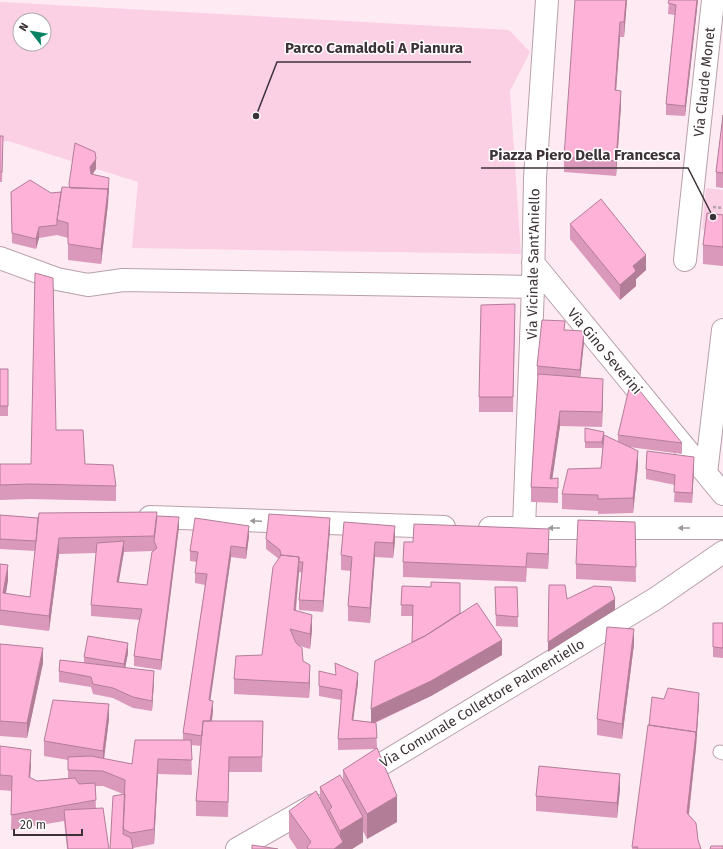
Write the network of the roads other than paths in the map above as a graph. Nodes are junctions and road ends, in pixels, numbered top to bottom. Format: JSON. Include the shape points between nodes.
{"nodes":[{"id":1,"x":547,"y":0,"type":"edge"},
{"id":2,"x":713,"y":0,"type":"edge"},
{"id":3,"x":0,"y":258,"type":"edge"},
{"id":4,"x":685,"y":260,"type":"dead end"},
{"id":5,"x":533,"y":264,"type":"junction"},
{"id":6,"x":533,"y":287,"type":"junction"},
{"id":7,"x":723,"y":330,"type":"edge"},
{"id":8,"x":706,"y":473,"type":"junction"},
{"id":9,"x":723,"y":494,"type":"edge"},
{"id":10,"x":133,"y":516,"type":"edge"},
{"id":11,"x":524,"y":528,"type":"junction"},
{"id":12,"x":723,"y":528,"type":"edge"},
{"id":13,"x":723,"y":552,"type":"edge"},
{"id":14,"x":238,"y":849,"type":"edge"}],
"edges":[{"from":1,"to":5,"type":"street","name":"Via Vicinale Sant'Aniello","via":[[535,178]]},
{"from":2,"to":4,"type":"street","name":"Via Claude Monet"},
{"from":3,"to":6,"type":"street","via":[[57,279],[88,285],[123,280]]},
{"from":5,"to":6,"type":"street","name":"Via Vicinale Sant'Aniello"},
{"from":5,"to":8,"type":"street","name":"Via Gino Severini"},
{"from":6,"to":11,"type":"street","name":"Via Vicinale Sant'Aniello"},
{"from":7,"to":8,"type":"street"},
{"from":8,"to":9,"type":"street","name":"Via Gino Severini"},
{"from":11,"to":10,"type":"street","one_way":true},
{"from":12,"to":11,"type":"street","one_way":true},
{"from":13,"to":14,"type":"street","name":"Via Comunale Collettore Palmentiello","via":[[655,599]]}]}
